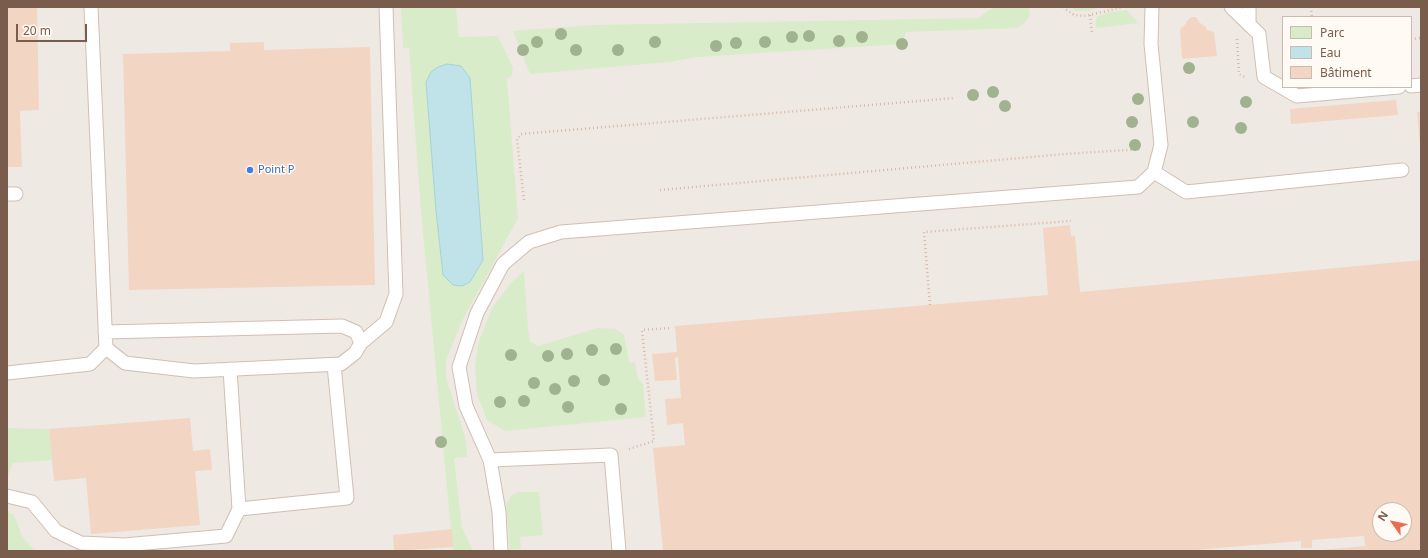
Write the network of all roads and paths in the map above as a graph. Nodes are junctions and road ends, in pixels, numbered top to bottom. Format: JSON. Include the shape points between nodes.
{"nodes":[{"id":1,"x":91,"y":7,"type":"edge"},
{"id":2,"x":386,"y":7,"type":"edge"},
{"id":3,"x":1063,"y":7,"type":"edge"},
{"id":4,"x":1123,"y":7,"type":"edge"},
{"id":5,"x":1152,"y":7,"type":"edge"},
{"id":6,"x":1231,"y":7,"type":"edge"},
{"id":7,"x":1249,"y":7,"type":"edge"},
{"id":8,"x":1090,"y":15,"type":"junction"},
{"id":9,"x":1249,"y":25,"type":"junction"},
{"id":10,"x":1092,"y":32,"type":"dead end"},
{"id":11,"x":1282,"y":87,"type":"edge"},
{"id":12,"x":1283,"y":88,"type":"edge"},
{"id":13,"x":1388,"y":88,"type":"edge"},
{"id":14,"x":955,"y":98,"type":"dead end"},
{"id":15,"x":1145,"y":149,"type":"dead end"},
{"id":16,"x":1402,"y":170,"type":"dead end"},
{"id":17,"x":1154,"y":172,"type":"junction"},
{"id":18,"x":660,"y":190,"type":"dead end"},
{"id":19,"x":524,"y":200,"type":"dead end"},
{"id":20,"x":1071,"y":221,"type":"dead end"},
{"id":21,"x":930,"y":305,"type":"dead end"},
{"id":22,"x":672,"y":328,"type":"dead end"},
{"id":23,"x":105,"y":332,"type":"junction"},
{"id":24,"x":361,"y":343,"type":"junction"},
{"id":25,"x":106,"y":348,"type":"junction"},
{"id":26,"x":334,"y":364,"type":"junction"},
{"id":27,"x":230,"y":369,"type":"junction"},
{"id":28,"x":7,"y":373,"type":"edge"},
{"id":29,"x":611,"y":455,"type":"junction"},
{"id":30,"x":490,"y":460,"type":"junction"},
{"id":31,"x":7,"y":496,"type":"edge"},
{"id":32,"x":238,"y":509,"type":"junction"},
{"id":33,"x":501,"y":551,"type":"edge"},
{"id":34,"x":619,"y":551,"type":"edge"}],
"edges":[{"from":1,"to":23,"type":"lane"},
{"from":2,"to":24,"type":"lane","via":[[396,294],[386,322]]},
{"from":3,"to":8,"type":"path","via":[[1074,15]]},
{"from":4,"to":8,"type":"path"},
{"from":5,"to":17,"type":"lane","via":[[1151,44],[1161,145]]},
{"from":6,"to":9,"type":"lane"},
{"from":7,"to":9,"type":"lane"},
{"from":8,"to":10,"type":"path"},
{"from":9,"to":11,"type":"lane","via":[[1259,34],[1264,77]]},
{"from":12,"to":13,"type":"lane","via":[[1297,96]]},
{"from":14,"to":19,"type":"path","via":[[521,134],[517,139]]},
{"from":15,"to":18,"type":"path"},
{"from":16,"to":17,"type":"lane","via":[[1186,192]]},
{"from":17,"to":30,"type":"lane","via":[[1138,187],[561,232],[530,242],[503,264],[477,313],[459,367],[466,406]]},
{"from":20,"to":21,"type":"path","via":[[924,232]]},
{"from":22,"to":29,"type":"path","via":[[642,330],[654,441]]},
{"from":23,"to":24,"type":"lane","via":[[342,326],[356,332]]},
{"from":23,"to":25,"type":"lane"},
{"from":24,"to":26,"type":"lane","via":[[355,353],[341,364]]},
{"from":25,"to":27,"type":"lane","via":[[125,363],[194,371]]},
{"from":25,"to":28,"type":"lane","via":[[90,364]]},
{"from":26,"to":27,"type":"lane"},
{"from":26,"to":32,"type":"lane","via":[[347,498]]},
{"from":27,"to":32,"type":"lane"},
{"from":29,"to":30,"type":"lane"},
{"from":29,"to":34,"type":"lane"},
{"from":30,"to":33,"type":"lane","via":[[499,512]]},
{"from":31,"to":32,"type":"lane","via":[[32,502],[56,531],[81,543],[124,546],[226,536]]}]}
